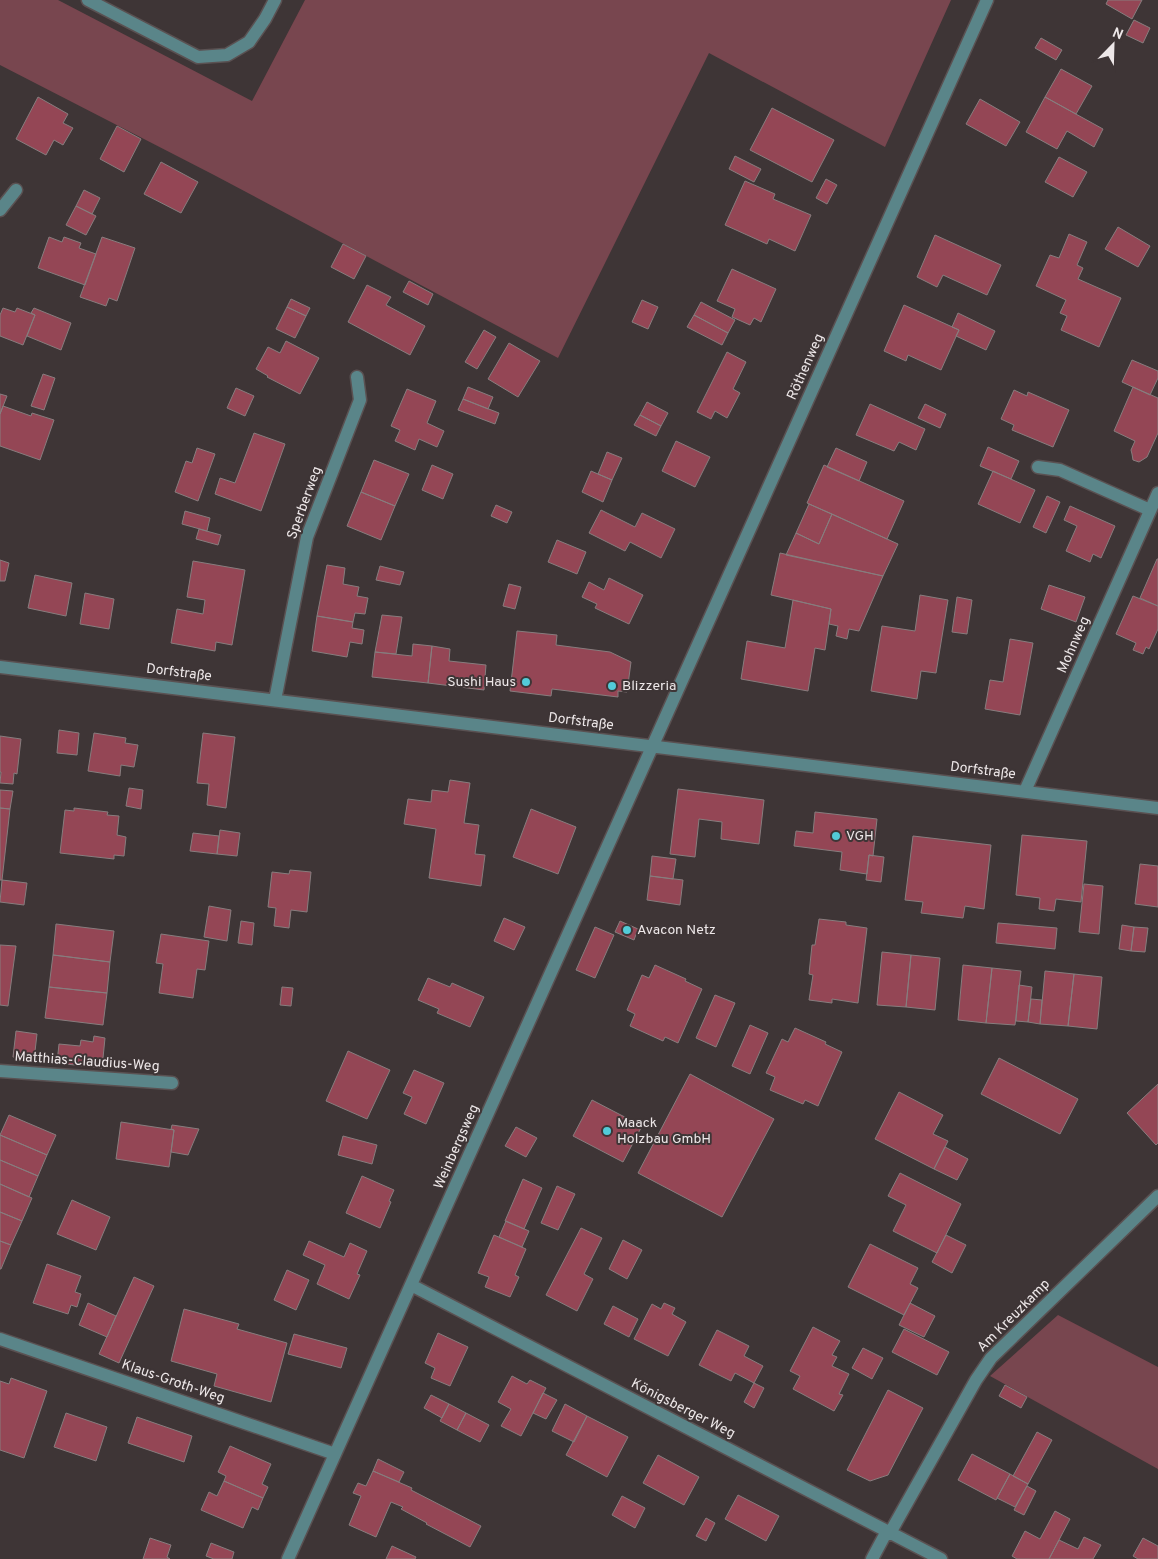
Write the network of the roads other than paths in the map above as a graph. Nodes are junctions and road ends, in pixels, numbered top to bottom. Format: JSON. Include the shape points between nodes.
{"nodes":[{"id":1,"x":88,"y":0,"type":"edge"},
{"id":2,"x":275,"y":0,"type":"edge"},
{"id":3,"x":987,"y":0,"type":"edge"},
{"id":4,"x":16,"y":190,"type":"dead end"},
{"id":5,"x":0,"y":210,"type":"edge"},
{"id":6,"x":357,"y":377,"type":"dead end"},
{"id":7,"x":1038,"y":467,"type":"dead end"},
{"id":8,"x":1158,"y":493,"type":"edge"},
{"id":9,"x":1150,"y":510,"type":"junction"},
{"id":10,"x":0,"y":667,"type":"edge"},
{"id":11,"x":275,"y":700,"type":"junction"},
{"id":12,"x":652,"y":746,"type":"junction"},
{"id":13,"x":1025,"y":792,"type":"junction"},
{"id":14,"x":1158,"y":808,"type":"edge"},
{"id":15,"x":0,"y":1071,"type":"edge"},
{"id":16,"x":172,"y":1084,"type":"dead end"},
{"id":17,"x":1158,"y":1196,"type":"edge"},
{"id":18,"x":411,"y":1285,"type":"junction"},
{"id":19,"x":0,"y":1339,"type":"edge"},
{"id":20,"x":335,"y":1454,"type":"junction"},
{"id":21,"x":888,"y":1532,"type":"junction"},
{"id":22,"x":288,"y":1559,"type":"edge"},
{"id":23,"x":872,"y":1559,"type":"edge"},
{"id":24,"x":941,"y":1559,"type":"edge"}],
"edges":[{"from":1,"to":2,"type":"street","via":[[198,57],[227,55],[249,42]]},
{"from":3,"to":12,"type":"street","name":"Röthenweg"},
{"from":4,"to":5,"type":"street"},
{"from":6,"to":11,"type":"street","name":"Sperberweg","via":[[360,400],[307,536]]},
{"from":7,"to":9,"type":"street","via":[[1060,470]]},
{"from":8,"to":9,"type":"street","name":"Mohnweg"},
{"from":9,"to":13,"type":"street","name":"Mohnweg"},
{"from":10,"to":11,"type":"street","name":"Dorfstraße"},
{"from":11,"to":12,"type":"street","name":"Dorfstraße"},
{"from":12,"to":13,"type":"street","name":"Dorfstraße"},
{"from":12,"to":18,"type":"street","name":"Weinbergsweg"},
{"from":13,"to":14,"type":"street","name":"Dorfstraße"},
{"from":15,"to":16,"type":"street","name":"Matthias-Claudius-Weg"},
{"from":17,"to":21,"type":"street","name":"Am Kreuzkamp","via":[[991,1358]]},
{"from":18,"to":20,"type":"street","name":"Weinbergsweg"},
{"from":18,"to":21,"type":"street","name":"Königsberger Weg"},
{"from":19,"to":20,"type":"street","name":"Klaus-Groth-Weg"},
{"from":20,"to":22,"type":"street","name":"Weinbergsweg"},
{"from":21,"to":23,"type":"street","name":"Am Kreuzkamp"},
{"from":21,"to":24,"type":"street","name":"Königsberger Weg"}]}
